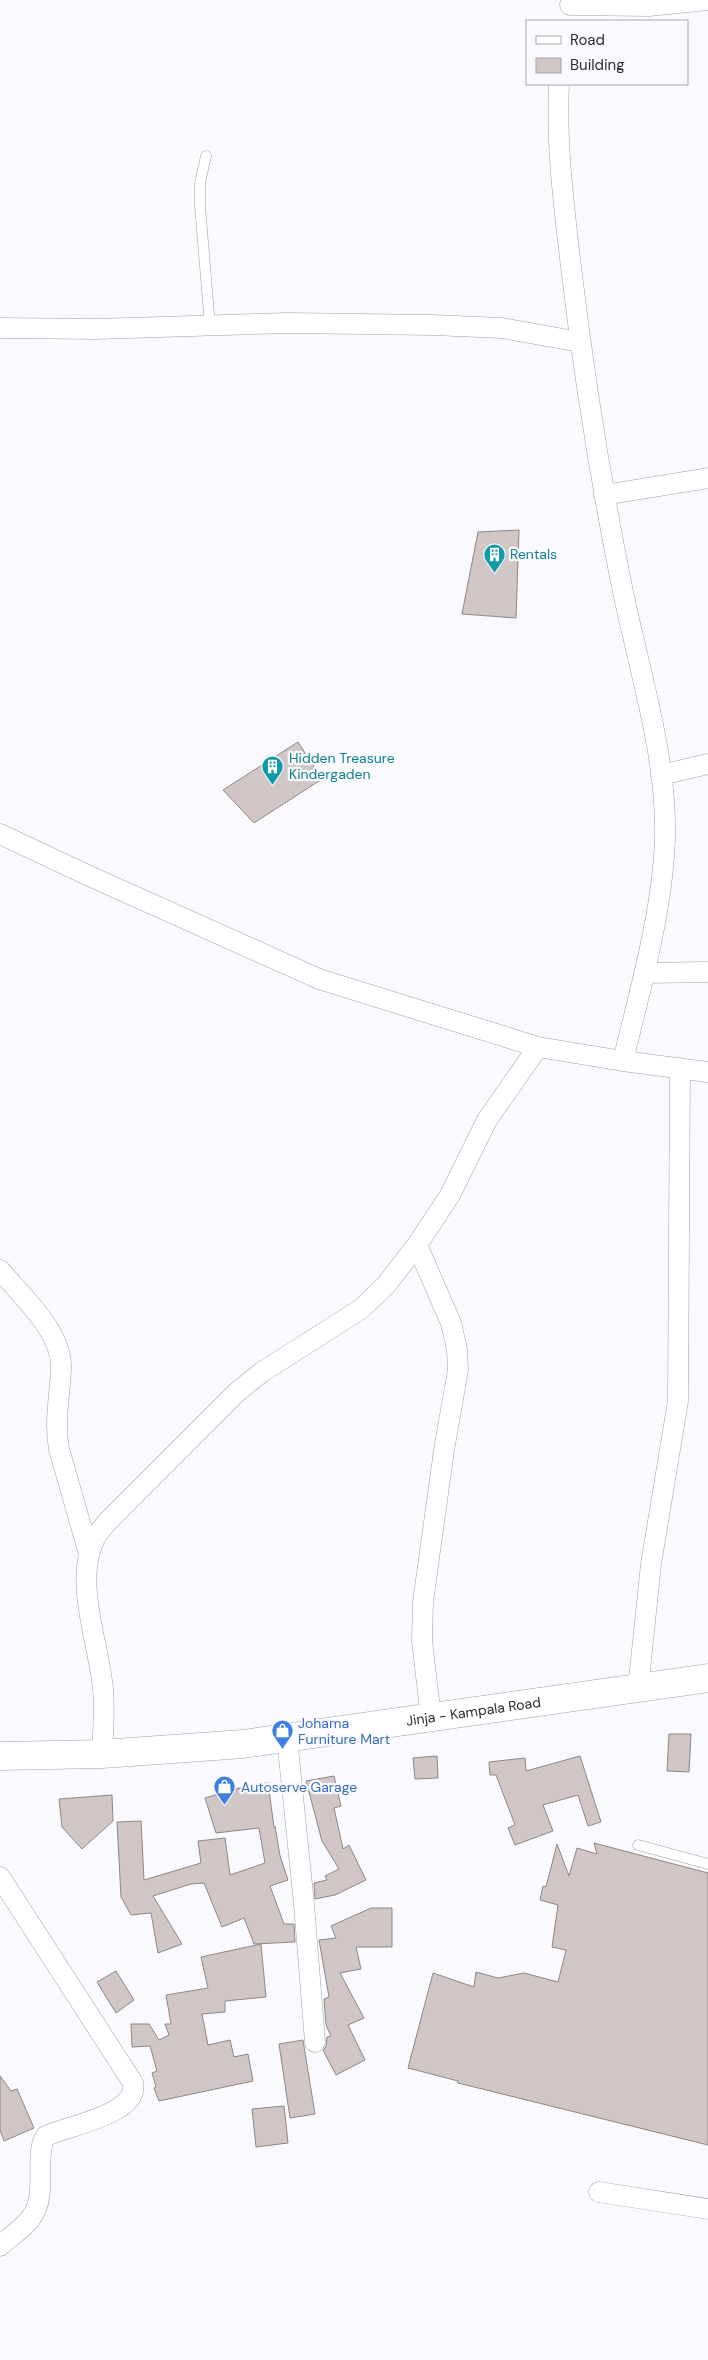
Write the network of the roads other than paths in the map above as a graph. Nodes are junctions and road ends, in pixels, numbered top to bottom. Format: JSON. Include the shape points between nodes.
{"nodes":[{"id":1,"x":708,"y":0,"type":"edge"},
{"id":2,"x":570,"y":9,"type":"edge"},
{"id":3,"x":559,"y":85,"type":"edge"},
{"id":4,"x":206,"y":156,"type":"dead end"},
{"id":5,"x":210,"y":326,"type":"junction"},
{"id":6,"x":0,"y":328,"type":"edge"},
{"id":7,"x":580,"y":342,"type":"junction"},
{"id":8,"x":708,"y":478,"type":"edge"},
{"id":9,"x":604,"y":495,"type":"junction"},
{"id":10,"x":708,"y":764,"type":"edge"},
{"id":11,"x":662,"y":775,"type":"junction"},
{"id":12,"x":0,"y":834,"type":"edge"},
{"id":13,"x":708,"y":972,"type":"edge"},
{"id":14,"x":644,"y":973,"type":"junction"},
{"id":15,"x":538,"y":1048,"type":"junction"},
{"id":16,"x":623,"y":1061,"type":"junction"},
{"id":17,"x":680,"y":1068,"type":"junction"},
{"id":18,"x":708,"y":1072,"type":"edge"},
{"id":19,"x":417,"y":1245,"type":"junction"},
{"id":20,"x":0,"y":1270,"type":"edge"},
{"id":21,"x":89,"y":1554,"type":"junction"},
{"id":22,"x":708,"y":1678,"type":"edge"},
{"id":23,"x":638,"y":1689,"type":"junction"},
{"id":24,"x":432,"y":1718,"type":"junction"},
{"id":25,"x":287,"y":1738,"type":"junction"},
{"id":26,"x":102,"y":1754,"type":"junction"},
{"id":27,"x":0,"y":1756,"type":"edge"},
{"id":28,"x":638,"y":1845,"type":"dead end"},
{"id":29,"x":708,"y":1864,"type":"edge"},
{"id":30,"x":0,"y":1877,"type":"edge"},
{"id":31,"x":315,"y":2042,"type":"dead end"},
{"id":32,"x":598,"y":2192,"type":"dead end"},
{"id":33,"x":708,"y":2209,"type":"edge"},
{"id":34,"x":0,"y":2246,"type":"edge"}],
"edges":[{"from":1,"to":2,"type":"street"},
{"from":3,"to":7,"type":"street","via":[[558,153]]},
{"from":4,"to":5,"type":"lane","via":[[200,183],[200,206]]},
{"from":5,"to":6,"type":"street"},
{"from":5,"to":7,"type":"street","via":[[288,323],[433,325],[502,328]]},
{"from":7,"to":9,"type":"street"},
{"from":8,"to":9,"type":"street"},
{"from":9,"to":11,"type":"street"},
{"from":10,"to":11,"type":"street"},
{"from":11,"to":14,"type":"street","via":[[664,855]]},
{"from":12,"to":15,"type":"street","via":[[319,979]]},
{"from":13,"to":14,"type":"street"},
{"from":14,"to":16,"type":"street"},
{"from":15,"to":16,"type":"street"},
{"from":15,"to":19,"type":"street","via":[[487,1120],[450,1195]]},
{"from":16,"to":17,"type":"street"},
{"from":17,"to":18,"type":"street"},
{"from":17,"to":23,"type":"street","via":[[678,1401],[651,1564]]},
{"from":19,"to":21,"type":"street","via":[[386,1285],[361,1309],[268,1367],[236,1393],[108,1521]]},
{"from":19,"to":24,"type":"street","via":[[450,1323],[458,1370],[423,1602],[422,1640]]},
{"from":20,"to":21,"type":"street","via":[[48,1327],[60,1352],[62,1368],[56,1432]]},
{"from":21,"to":26,"type":"street","via":[[88,1603],[103,1690]]},
{"from":22,"to":23,"type":"highway","name":"Jinja - Kampala Road"},
{"from":23,"to":24,"type":"highway","name":"Jinja - Kampala Road"},
{"from":24,"to":25,"type":"highway","name":"Jinja - Kampala Road"},
{"from":25,"to":26,"type":"highway","name":"Jinja - Kampala Road"},
{"from":25,"to":31,"type":"street"},
{"from":26,"to":27,"type":"highway","name":"Jinja - Kampala Road"},
{"from":28,"to":29,"type":"lane"},
{"from":30,"to":34,"type":"street","via":[[134,2089],[131,2099],[120,2108],[46,2136],[42,2146],[40,2195],[34,2214]]},
{"from":32,"to":33,"type":"street"}]}
